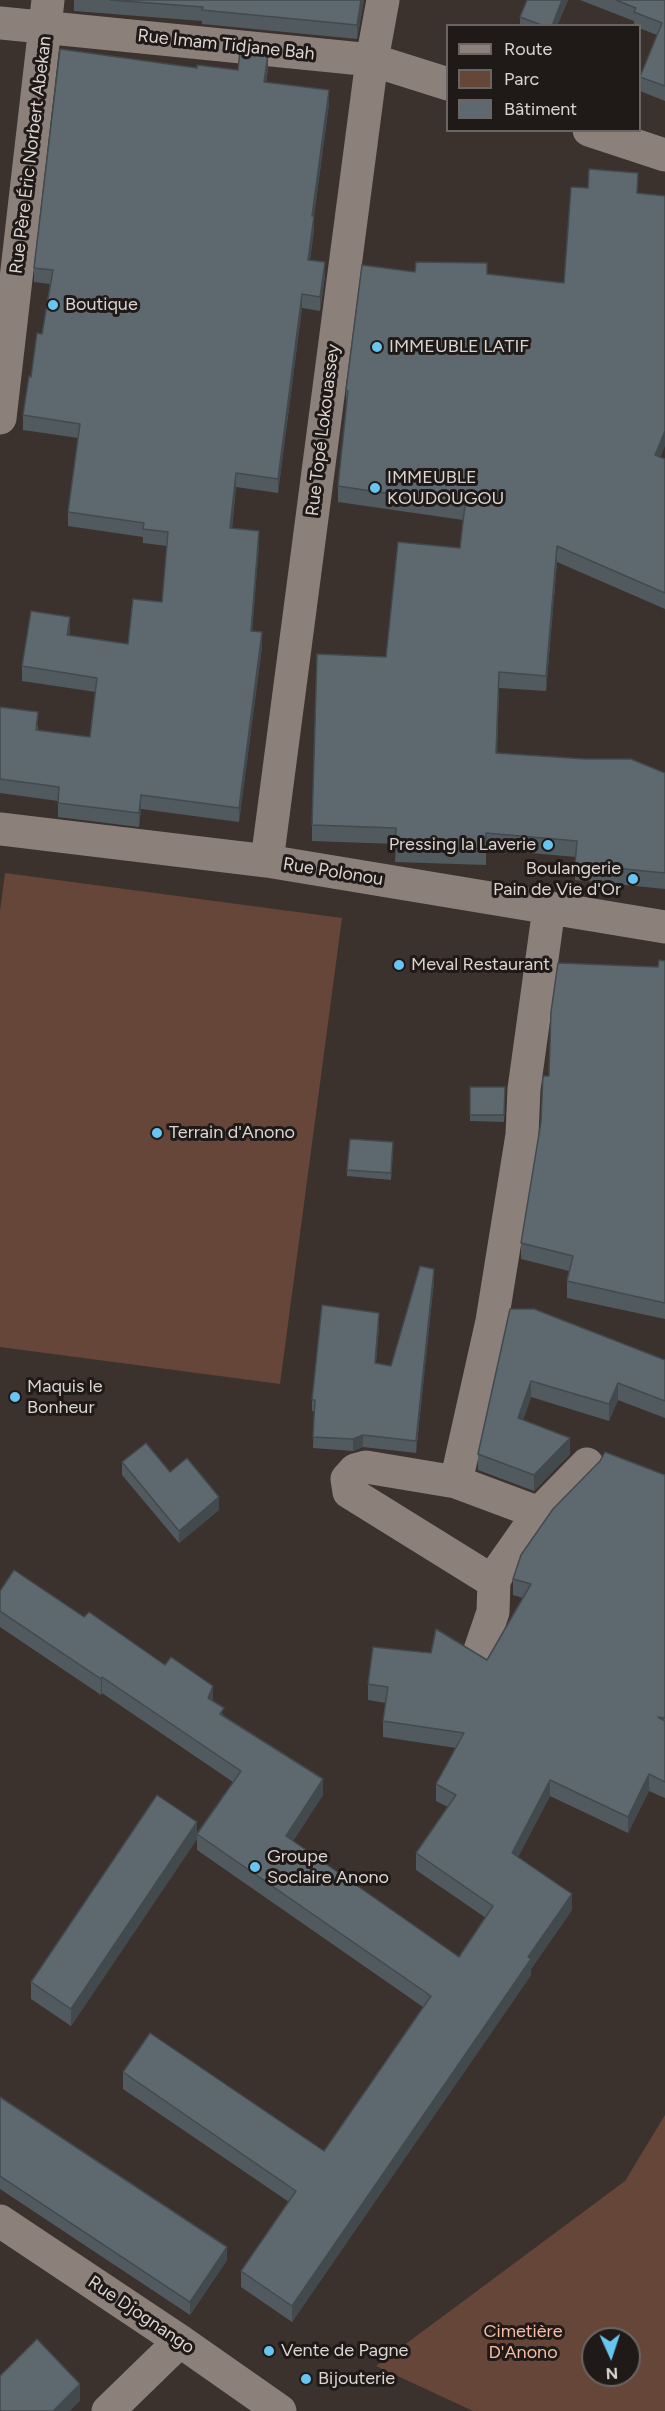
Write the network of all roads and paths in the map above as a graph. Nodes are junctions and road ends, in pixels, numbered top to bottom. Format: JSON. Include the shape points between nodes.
{"nodes":[{"id":1,"x":383,"y":0,"type":"edge"},
{"id":2,"x":47,"y":14,"type":"edge"},
{"id":3,"x":0,"y":23,"type":"edge"},
{"id":4,"x":372,"y":60,"type":"junction"},
{"id":5,"x":446,"y":84,"type":"edge"},
{"id":6,"x":595,"y":132,"type":"edge"},
{"id":7,"x":665,"y":155,"type":"edge"},
{"id":8,"x":0,"y":418,"type":"edge"},
{"id":9,"x":0,"y":829,"type":"edge"},
{"id":10,"x":267,"y":861,"type":"junction"},
{"id":11,"x":549,"y":908,"type":"junction"},
{"id":12,"x":665,"y":927,"type":"edge"},
{"id":13,"x":587,"y":1464,"type":"dead end"},
{"id":14,"x":456,"y":1482,"type":"junction"},
{"id":15,"x":539,"y":1513,"type":"junction"},
{"id":16,"x":494,"y":1582,"type":"junction"},
{"id":17,"x":480,"y":1650,"type":"dead end"},
{"id":18,"x":0,"y":2221,"type":"edge"},
{"id":19,"x":180,"y":2341,"type":"junction"},
{"id":20,"x":108,"y":2411,"type":"edge"},
{"id":21,"x":280,"y":2411,"type":"edge"}],
"edges":[{"from":1,"to":4,"type":"street","name":"Rue Topé Lokouassey"},
{"from":2,"to":3,"type":"street","name":"Rue Imam Tidjane Bah"},
{"from":2,"to":4,"type":"street","name":"Rue Imam Tidjane Bah"},
{"from":2,"to":8,"type":"street","name":"Rue Père Éric Norbert Abekan"},
{"from":4,"to":5,"type":"street","name":"Rue Imam Tidjane Bah"},
{"from":4,"to":10,"type":"street","name":"Rue Topé Lokouassey"},
{"from":6,"to":7,"type":"street"},
{"from":9,"to":10,"type":"street","name":"Rue Polonou"},
{"from":10,"to":11,"type":"street","name":"Rue Polonou"},
{"from":11,"to":12,"type":"street","name":"Rue Polonou"},
{"from":11,"to":14,"type":"street","via":[[524,1089],[522,1135],[492,1321]]},
{"from":13,"to":15,"type":"street"},
{"from":14,"to":15,"type":"street"},
{"from":14,"to":16,"type":"street","via":[[366,1467],[355,1470],[347,1479],[349,1492]]},
{"from":15,"to":16,"type":"street"},
{"from":16,"to":17,"type":"street","via":[[493,1612]]},
{"from":18,"to":19,"type":"street","name":"Rue Djognango"},
{"from":19,"to":20,"type":"street"},
{"from":19,"to":21,"type":"street","name":"Rue Djognango"}]}
